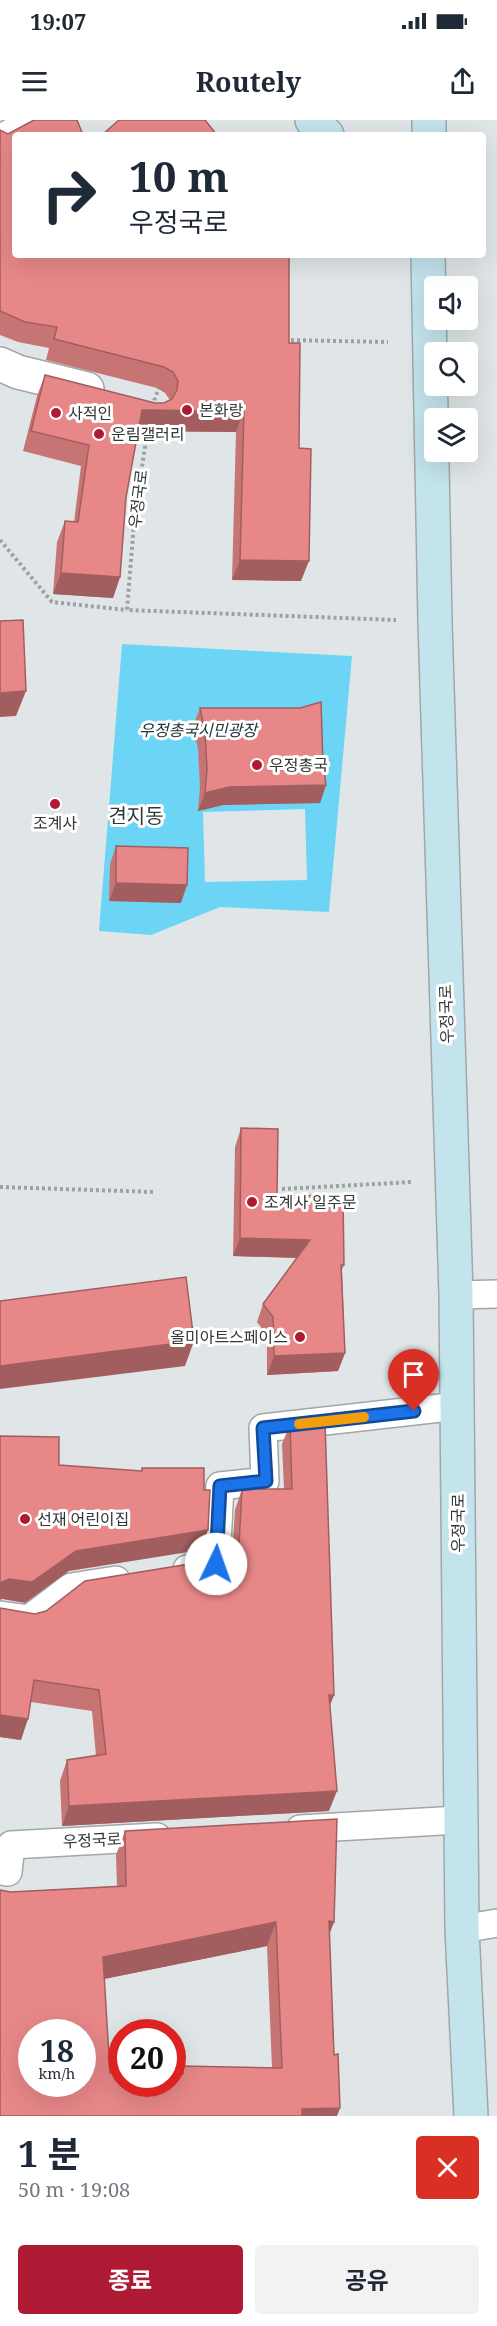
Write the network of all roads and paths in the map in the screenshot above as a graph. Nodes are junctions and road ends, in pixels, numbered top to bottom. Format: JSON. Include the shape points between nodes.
{"nodes":[{"id":1,"x":32,"y":120,"type":"edge"},
{"id":2,"x":312,"y":120,"type":"edge"},
{"id":3,"x":13,"y":132,"type":"edge"},
{"id":4,"x":324,"y":132,"type":"edge"},
{"id":5,"x":428,"y":258,"type":"edge"},
{"id":6,"x":281,"y":340,"type":"edge"},
{"id":7,"x":431,"y":342,"type":"edge"},
{"id":8,"x":424,"y":343,"type":"edge"},
{"id":9,"x":0,"y":364,"type":"edge"},
{"id":10,"x":163,"y":377,"type":"edge"},
{"id":11,"x":432,"y":396,"type":"edge"},
{"id":12,"x":119,"y":397,"type":"edge"},
{"id":13,"x":150,"y":416,"type":"edge"},
{"id":14,"x":149,"y":427,"type":"edge"},
{"id":15,"x":0,"y":540,"type":"edge"},
{"id":16,"x":127,"y":610,"type":"junction"},
{"id":17,"x":435,"y":622,"type":"junction"},
{"id":18,"x":451,"y":1179,"type":"junction"},
{"id":19,"x":0,"y":1187,"type":"edge"},
{"id":20,"x":282,"y":1189,"type":"dead end"},
{"id":21,"x":155,"y":1192,"type":"dead end"},
{"id":22,"x":497,"y":1294,"type":"edge"},
{"id":23,"x":456,"y":1295,"type":"junction"},
{"id":24,"x":458,"y":1406,"type":"junction"},
{"id":25,"x":0,"y":1615,"type":"edge"},
{"id":26,"x":459,"y":1820,"type":"junction"},
{"id":27,"x":270,"y":1830,"type":"edge"},
{"id":28,"x":188,"y":1835,"type":"edge"},
{"id":29,"x":0,"y":1871,"type":"edge"},
{"id":30,"x":497,"y":1923,"type":"edge"},
{"id":31,"x":462,"y":1929,"type":"junction"},
{"id":32,"x":471,"y":2116,"type":"edge"}],
"edges":[{"from":1,"to":3,"type":"lane"},
{"from":2,"to":4,"type":"main road"},
{"from":5,"to":7,"type":"main road","name":"우정국로"},
{"from":6,"to":8,"type":"path"},
{"from":9,"to":12,"type":"street"},
{"from":10,"to":13,"type":"path"},
{"from":11,"to":17,"type":"main road","name":"우정국로"},
{"from":14,"to":16,"type":"path","name":"우정국로","via":[[135,511]]},
{"from":15,"to":16,"type":"path","via":[[52,602]]},
{"from":16,"to":17,"type":"path"},
{"from":17,"to":18,"type":"main road","name":"우정국로"},
{"from":18,"to":20,"type":"path"},
{"from":18,"to":23,"type":"main road","name":"우정국로"},
{"from":19,"to":21,"type":"path"},
{"from":22,"to":23,"type":"lane"},
{"from":23,"to":24,"type":"main road","name":"우정국로"},
{"from":24,"to":25,"type":"lane","via":[[263,1428],[266,1481],[220,1486],[216,1564],[71,1587],[29,1619]]},
{"from":24,"to":26,"type":"main road","name":"우정국로"},
{"from":26,"to":27,"type":"lane"},
{"from":26,"to":31,"type":"main road","name":"우정국로"},
{"from":28,"to":29,"type":"lane","name":"우정국로","via":[[11,1845],[8,1872]]},
{"from":30,"to":31,"type":"lane"},
{"from":31,"to":32,"type":"main road","name":"우정국로"}]}
